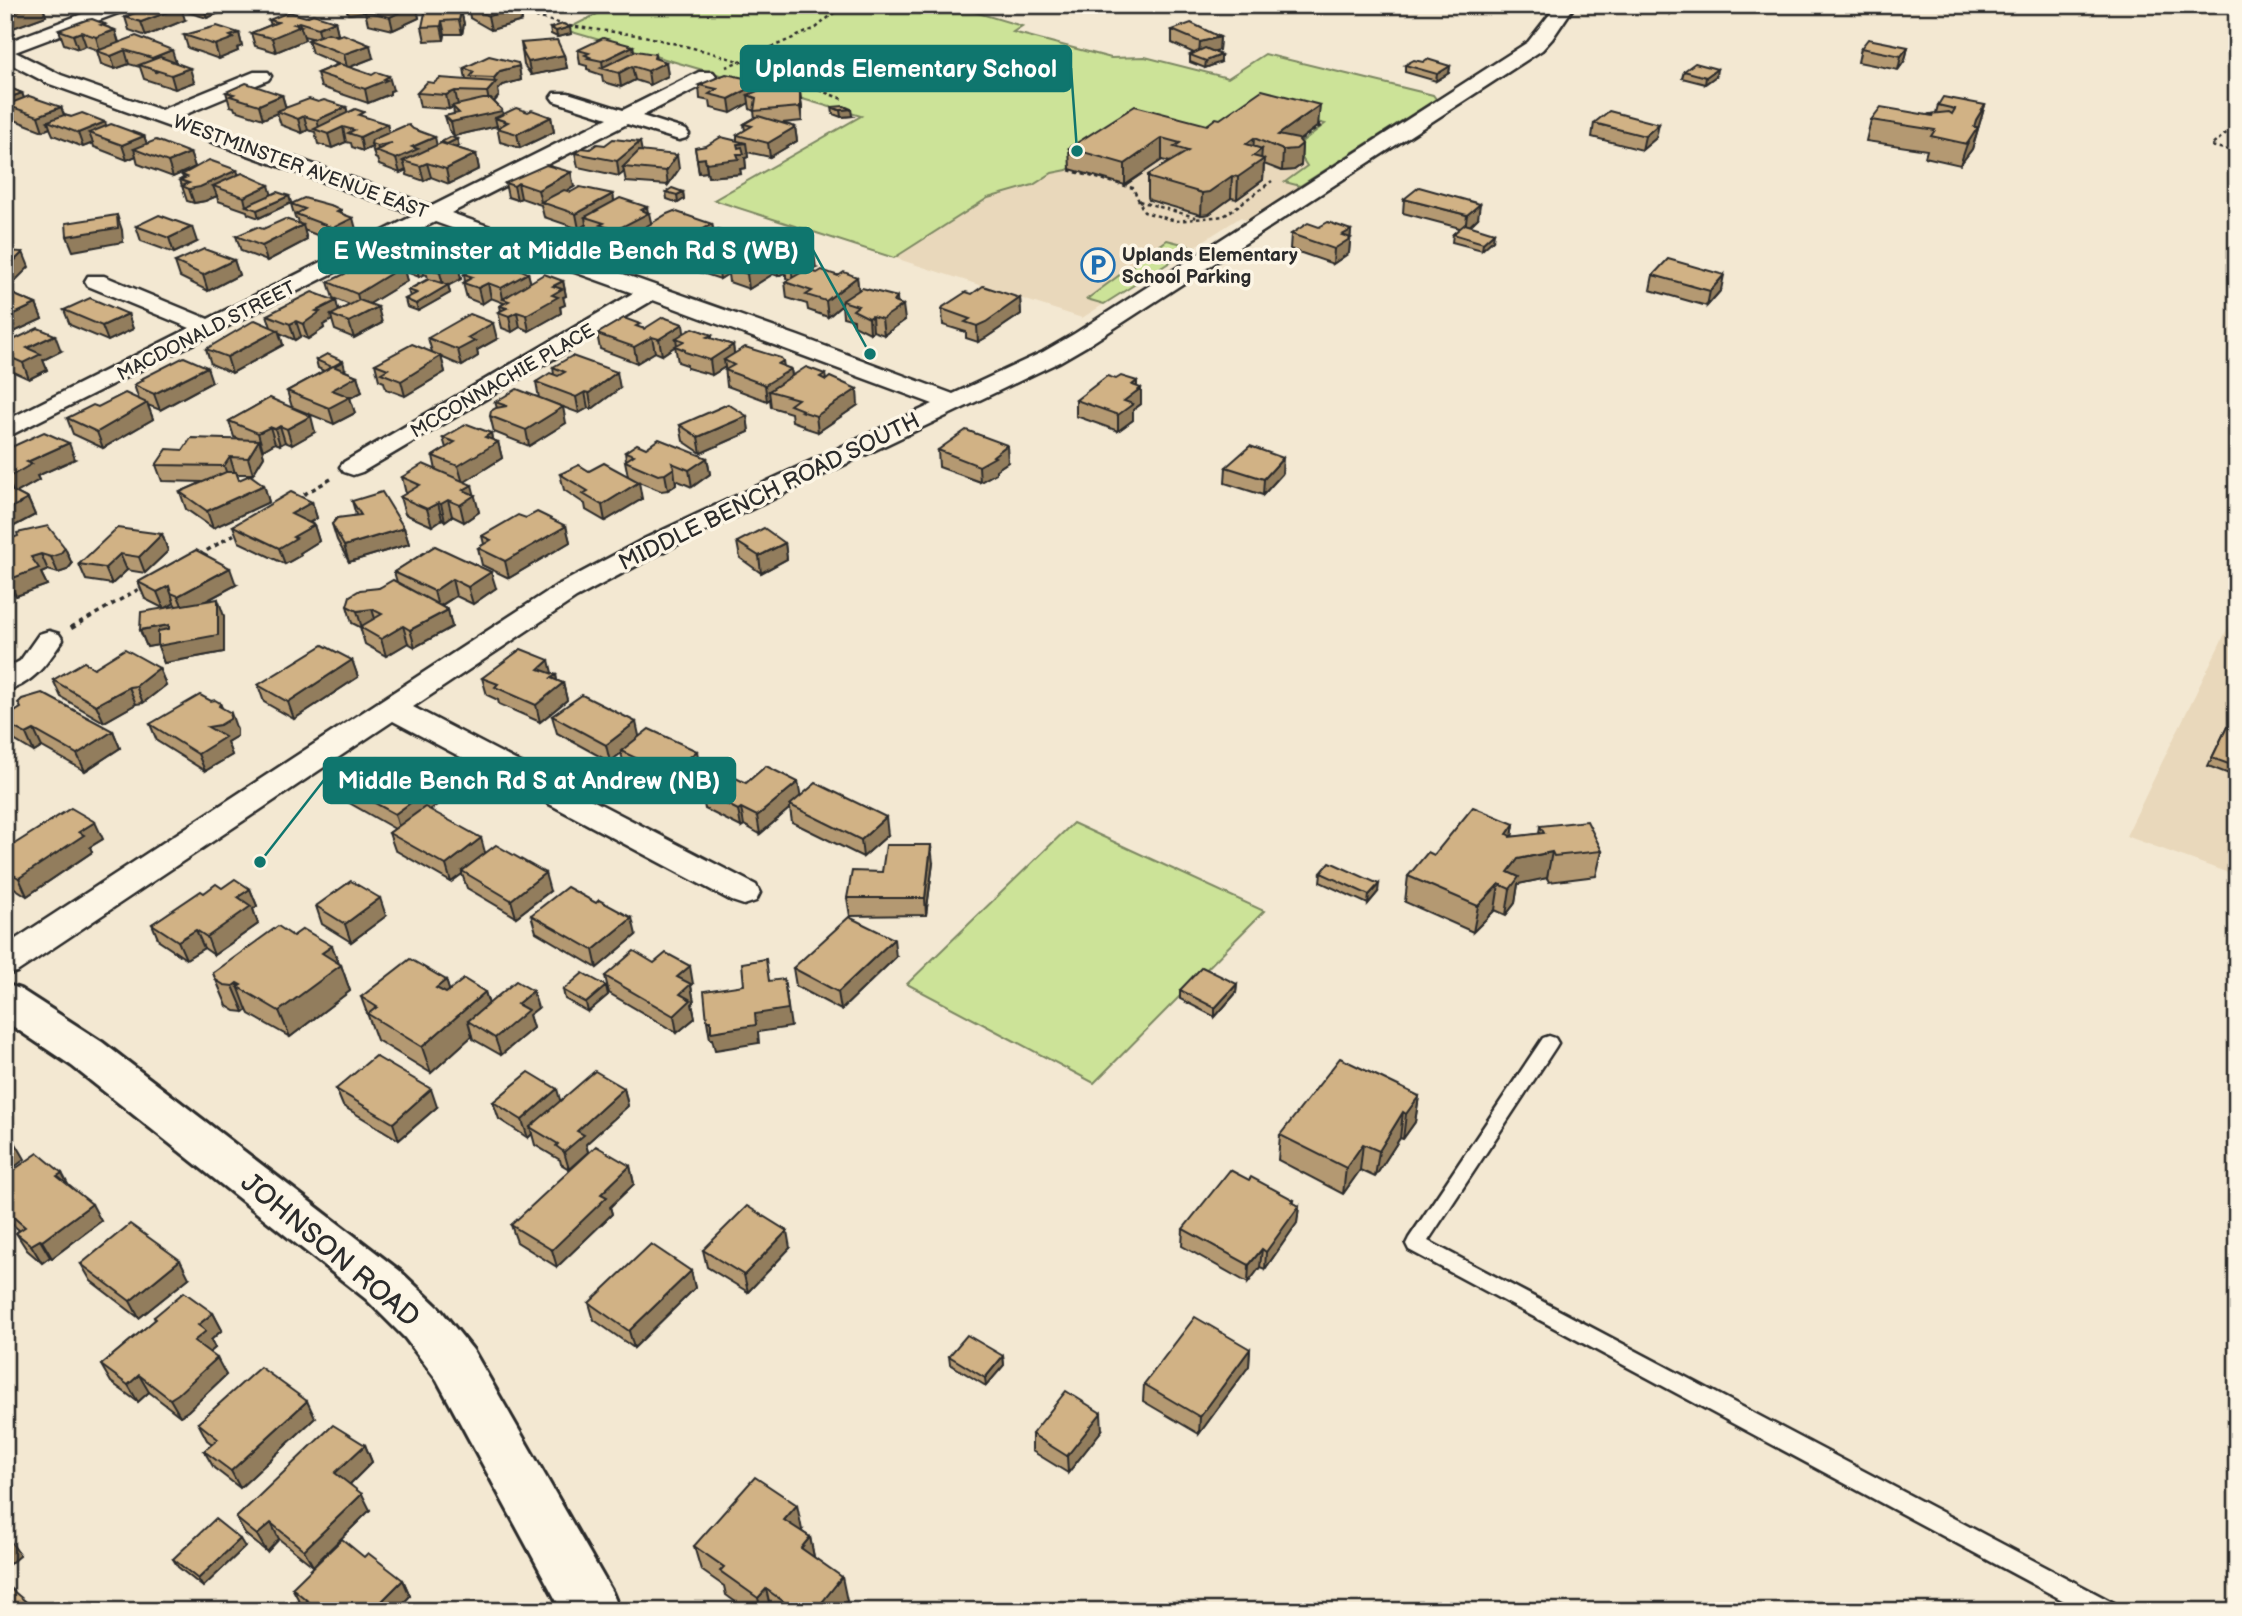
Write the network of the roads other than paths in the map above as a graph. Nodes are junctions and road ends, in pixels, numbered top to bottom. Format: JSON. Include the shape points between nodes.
{"nodes":[{"id":1,"x":124,"y":5,"type":"edge"},
{"id":2,"x":1566,"y":5,"type":"edge"},
{"id":3,"x":5,"y":52,"type":"edge"},
{"id":4,"x":261,"y":76,"type":"dead end"},
{"id":5,"x":706,"y":76,"type":"road end"},
{"id":6,"x":561,"y":97,"type":"dead end"},
{"id":7,"x":162,"y":117,"type":"junction"},
{"id":8,"x":625,"y":117,"type":"junction"},
{"id":9,"x":679,"y":134,"type":"dead end"},
{"id":10,"x":434,"y":214,"type":"junction"},
{"id":11,"x":96,"y":281,"type":"dead end"},
{"id":12,"x":651,"y":292,"type":"junction"},
{"id":13,"x":210,"y":328,"type":"junction"},
{"id":14,"x":953,"y":403,"type":"junction"},
{"id":15,"x":5,"y":431,"type":"edge"},
{"id":16,"x":352,"y":467,"type":"road end"},
{"id":17,"x":49,"y":640,"type":"road end"},
{"id":18,"x":5,"y":682,"type":"edge"},
{"id":19,"x":392,"y":708,"type":"junction"},
{"id":20,"x":744,"y":893,"type":"dead end"},
{"id":21,"x":5,"y":962,"type":"edge"},
{"id":22,"x":5,"y":1000,"type":"edge"},
{"id":23,"x":1549,"y":1043,"type":"dead end"},
{"id":24,"x":592,"y":1611,"type":"edge"},
{"id":25,"x":2106,"y":1611,"type":"edge"}],
"edges":[{"from":1,"to":3,"type":"street"},
{"from":2,"to":14,"type":"street","name":"MIDDLE BENCH ROAD SOUTH","via":[[1543,38],[1458,97],[1082,339]]},
{"from":3,"to":7,"type":"street","name":"WESTMINSTER AVENUE EAST","via":[[54,79]]},
{"from":4,"to":7,"type":"street"},
{"from":5,"to":8,"type":"street","name":"MACDONALD STREET"},
{"from":6,"to":8,"type":"street"},
{"from":7,"to":10,"type":"street","name":"WESTMINSTER AVENUE EAST"},
{"from":8,"to":9,"type":"street"},
{"from":8,"to":10,"type":"street","name":"MACDONALD STREET"},
{"from":10,"to":12,"type":"street","name":"WESTMINSTER AVENUE EAST"},
{"from":10,"to":13,"type":"street","name":"MACDONALD STREET"},
{"from":11,"to":13,"type":"street"},
{"from":12,"to":14,"type":"street","name":"WESTMINSTER AVENUE EAST"},
{"from":12,"to":16,"type":"street","name":"MCCONNACHIE PLACE"},
{"from":13,"to":15,"type":"street","name":"MACDONALD STREET"},
{"from":14,"to":19,"type":"street","name":"MIDDLE BENCH ROAD SOUTH","via":[[596,574]]},
{"from":17,"to":18,"type":"street","via":[[30,667]]},
{"from":19,"to":20,"type":"street"},
{"from":19,"to":21,"type":"street","name":"MIDDLE BENCH ROAD SOUTH"},
{"from":22,"to":24,"type":"main road","name":"JOHNSON ROAD","via":[[87,1054],[401,1301],[455,1365]]},
{"from":23,"to":25,"type":"lane","via":[[1416,1244]]}]}
